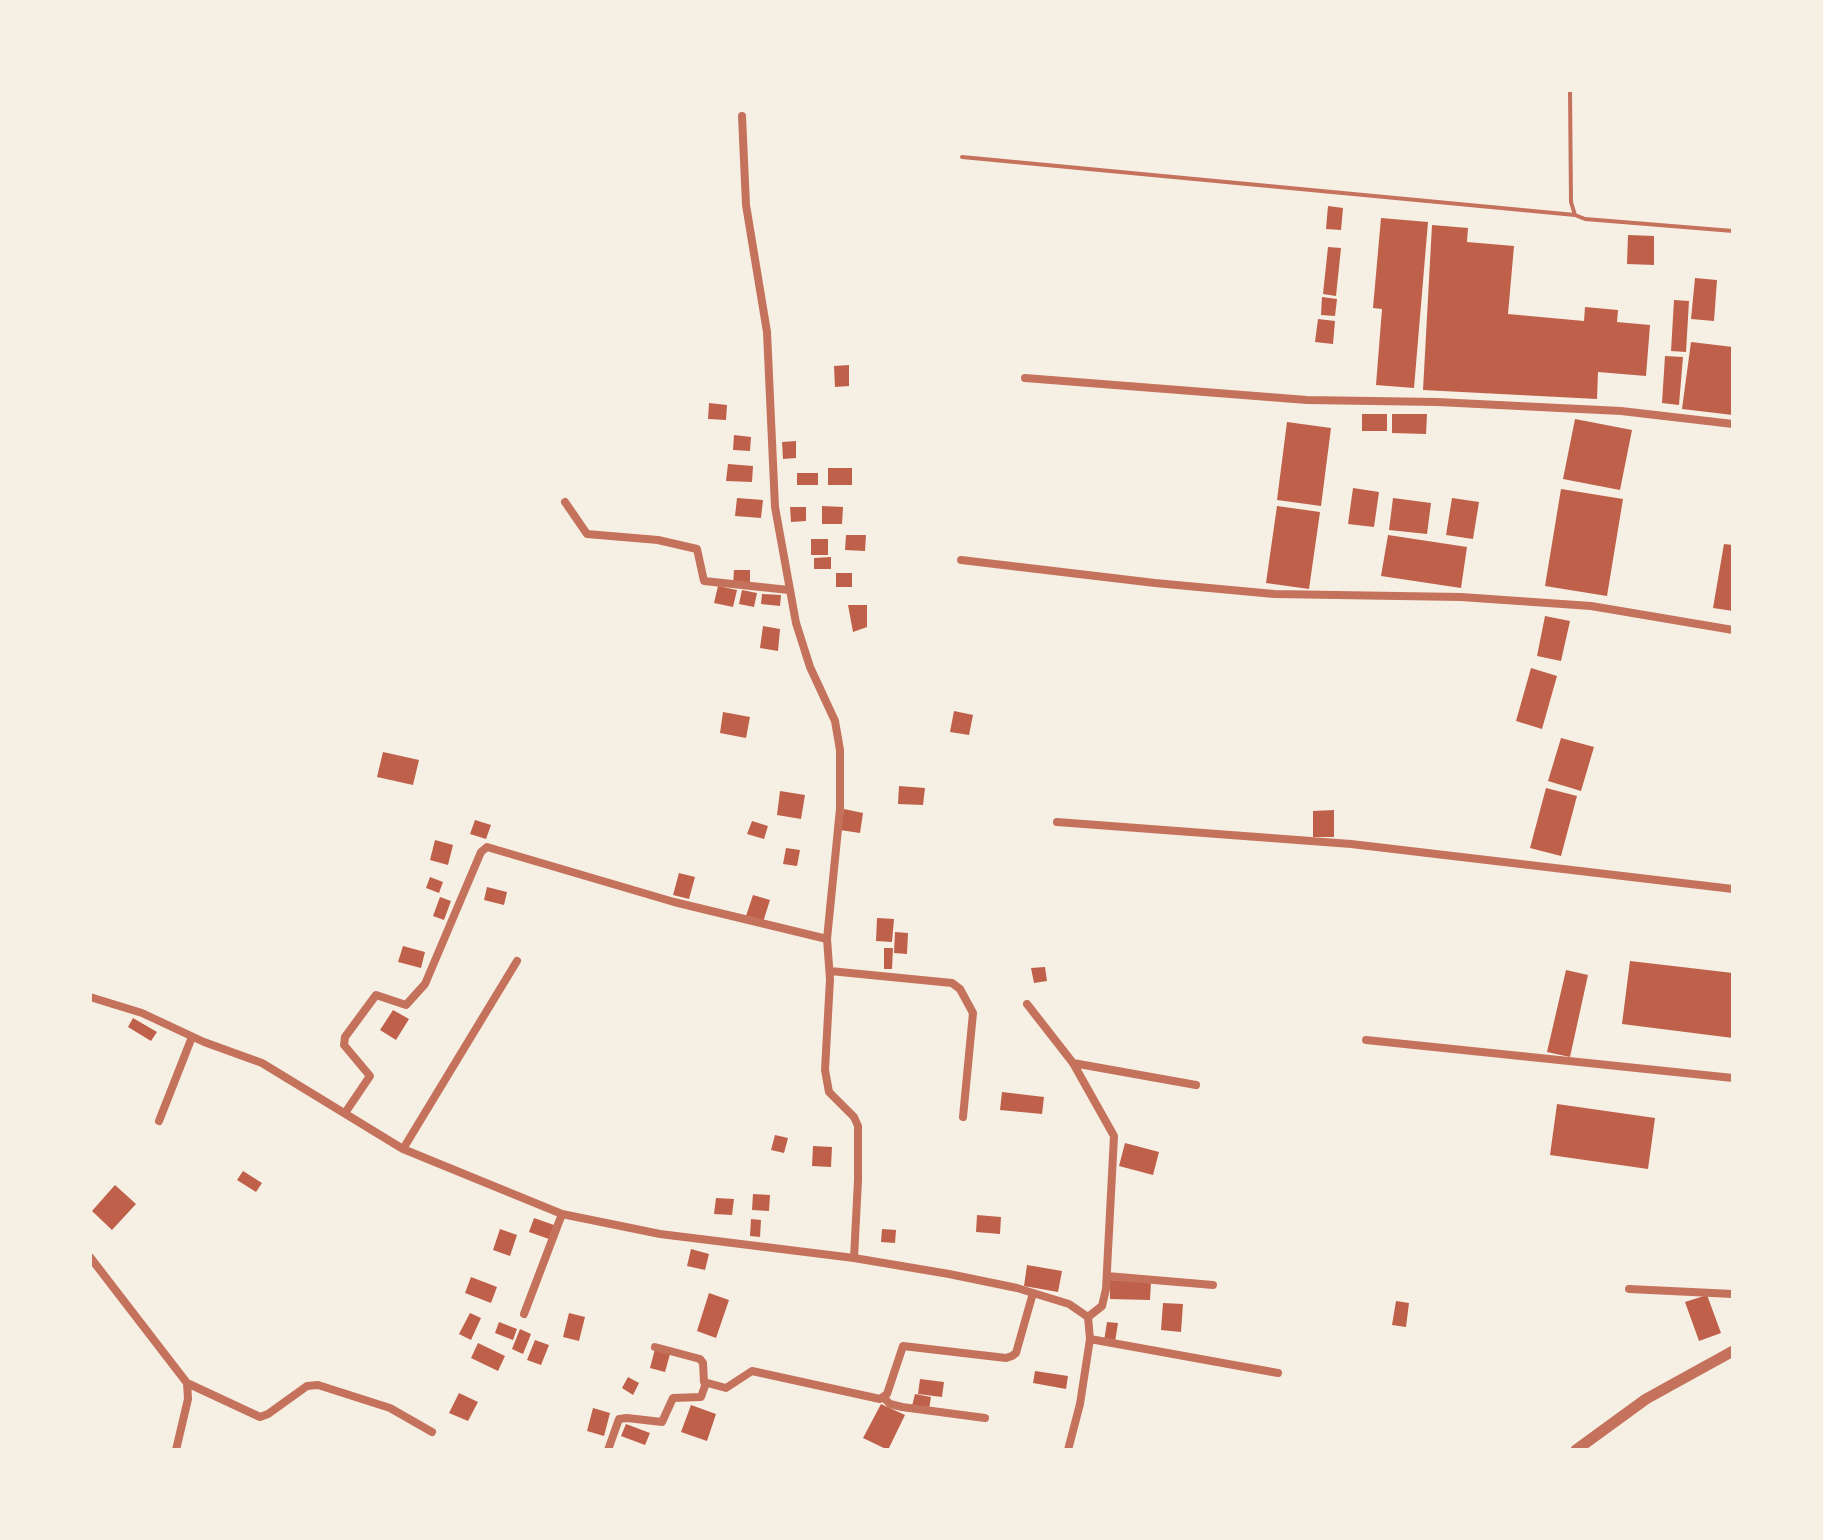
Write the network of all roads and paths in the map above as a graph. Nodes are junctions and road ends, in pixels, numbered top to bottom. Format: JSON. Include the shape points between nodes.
{"nodes":[{"id":1,"x":1570,"y":90,"type":"edge"},
{"id":2,"x":742,"y":116,"type":"dead end"},
{"id":3,"x":962,"y":157,"type":"dead end"},
{"id":4,"x":1575,"y":215,"type":"junction"},
{"id":5,"x":1733,"y":231,"type":"edge"},
{"id":6,"x":1025,"y":378,"type":"dead end"},
{"id":7,"x":1733,"y":424,"type":"edge"},
{"id":8,"x":565,"y":502,"type":"dead end"},
{"id":9,"x":961,"y":560,"type":"dead end"},
{"id":10,"x":789,"y":590,"type":"junction"},
{"id":11,"x":1733,"y":630,"type":"edge"},
{"id":12,"x":1057,"y":822,"type":"dead end"},
{"id":13,"x":1733,"y":889,"type":"edge"},
{"id":14,"x":827,"y":939,"type":"junction"},
{"id":15,"x":517,"y":961,"type":"dead end"},
{"id":16,"x":830,"y":971,"type":"junction"},
{"id":17,"x":90,"y":997,"type":"edge"},
{"id":18,"x":1027,"y":1004,"type":"dead end"},
{"id":19,"x":192,"y":1037,"type":"junction"},
{"id":20,"x":1366,"y":1040,"type":"dead end"},
{"id":21,"x":1073,"y":1063,"type":"junction"},
{"id":22,"x":1733,"y":1078,"type":"edge"},
{"id":23,"x":1196,"y":1085,"type":"dead end"},
{"id":24,"x":345,"y":1113,"type":"junction"},
{"id":25,"x":963,"y":1117,"type":"dead end"},
{"id":26,"x":159,"y":1121,"type":"dead end"},
{"id":27,"x":403,"y":1149,"type":"junction"},
{"id":28,"x":562,"y":1214,"type":"junction"},
{"id":29,"x":90,"y":1257,"type":"edge"},
{"id":30,"x":854,"y":1258,"type":"junction"},
{"id":31,"x":1107,"y":1276,"type":"junction"},
{"id":32,"x":1213,"y":1285,"type":"dead end"},
{"id":33,"x":1629,"y":1289,"type":"dead end"},
{"id":34,"x":1033,"y":1293,"type":"junction"},
{"id":35,"x":1733,"y":1294,"type":"edge"},
{"id":36,"x":524,"y":1314,"type":"dead end"},
{"id":37,"x":1088,"y":1317,"type":"junction"},
{"id":38,"x":1090,"y":1339,"type":"junction"},
{"id":39,"x":655,"y":1347,"type":"dead end"},
{"id":40,"x":1733,"y":1351,"type":"edge"},
{"id":41,"x":1278,"y":1373,"type":"dead end"},
{"id":42,"x":187,"y":1383,"type":"junction"},
{"id":43,"x":706,"y":1383,"type":"junction"},
{"id":44,"x":884,"y":1398,"type":"junction"},
{"id":45,"x":985,"y":1418,"type":"dead end"},
{"id":46,"x":432,"y":1432,"type":"dead end"},
{"id":47,"x":176,"y":1450,"type":"edge"},
{"id":48,"x":608,"y":1450,"type":"edge"},
{"id":49,"x":1068,"y":1450,"type":"edge"},
{"id":50,"x":1576,"y":1450,"type":"edge"}],
"edges":[{"from":1,"to":4,"type":"lane"},
{"from":2,"to":10,"type":"street","via":[[746,205],[767,332],[775,507]]},
{"from":3,"to":4,"type":"lane"},
{"from":4,"to":5,"type":"lane"},
{"from":6,"to":7,"type":"street","via":[[1307,400],[1621,411]]},
{"from":8,"to":10,"type":"street","via":[[587,534],[697,549],[704,581]]},
{"from":9,"to":11,"type":"street","via":[[1274,594],[1461,597],[1591,606]]},
{"from":10,"to":14,"type":"street","via":[[805,654],[835,721],[840,750],[840,809]]},
{"from":12,"to":13,"type":"street","via":[[1351,844]]},
{"from":14,"to":16,"type":"street"},
{"from":14,"to":24,"type":"street","via":[[674,902],[487,847],[425,984],[406,1005],[374,997],[345,1037],[344,1045],[370,1076]]},
{"from":15,"to":27,"type":"street"},
{"from":16,"to":25,"type":"street","via":[[952,983],[960,989],[973,1013]]},
{"from":16,"to":30,"type":"street","via":[[826,1083],[858,1126]]},
{"from":17,"to":19,"type":"street","via":[[142,1013]]},
{"from":18,"to":21,"type":"street"},
{"from":19,"to":24,"type":"street","via":[[262,1063]]},
{"from":19,"to":26,"type":"street"},
{"from":20,"to":22,"type":"street"},
{"from":21,"to":23,"type":"street"},
{"from":21,"to":31,"type":"street","via":[[1114,1136]]},
{"from":24,"to":27,"type":"street"},
{"from":27,"to":28,"type":"street"},
{"from":28,"to":30,"type":"street","via":[[660,1234]]},
{"from":28,"to":36,"type":"street"},
{"from":29,"to":42,"type":"street"},
{"from":30,"to":34,"type":"street"},
{"from":31,"to":32,"type":"street"},
{"from":31,"to":37,"type":"street","via":[[1102,1306]]},
{"from":33,"to":35,"type":"street"},
{"from":34,"to":37,"type":"street","via":[[1069,1304]]},
{"from":34,"to":44,"type":"street","via":[[1012,1356],[903,1346]]},
{"from":37,"to":38,"type":"street"},
{"from":38,"to":41,"type":"street"},
{"from":38,"to":49,"type":"street"},
{"from":39,"to":43,"type":"street","via":[[700,1359]]},
{"from":40,"to":50,"type":"street","via":[[1646,1399]]},
{"from":42,"to":46,"type":"street","via":[[260,1417],[307,1386],[318,1385],[385,1406]]},
{"from":42,"to":47,"type":"street"},
{"from":43,"to":44,"type":"street","via":[[728,1388],[752,1371]]},
{"from":43,"to":48,"type":"street","via":[[701,1397],[673,1398],[662,1422],[619,1419]]},
{"from":44,"to":45,"type":"street","via":[[902,1407]]}]}
